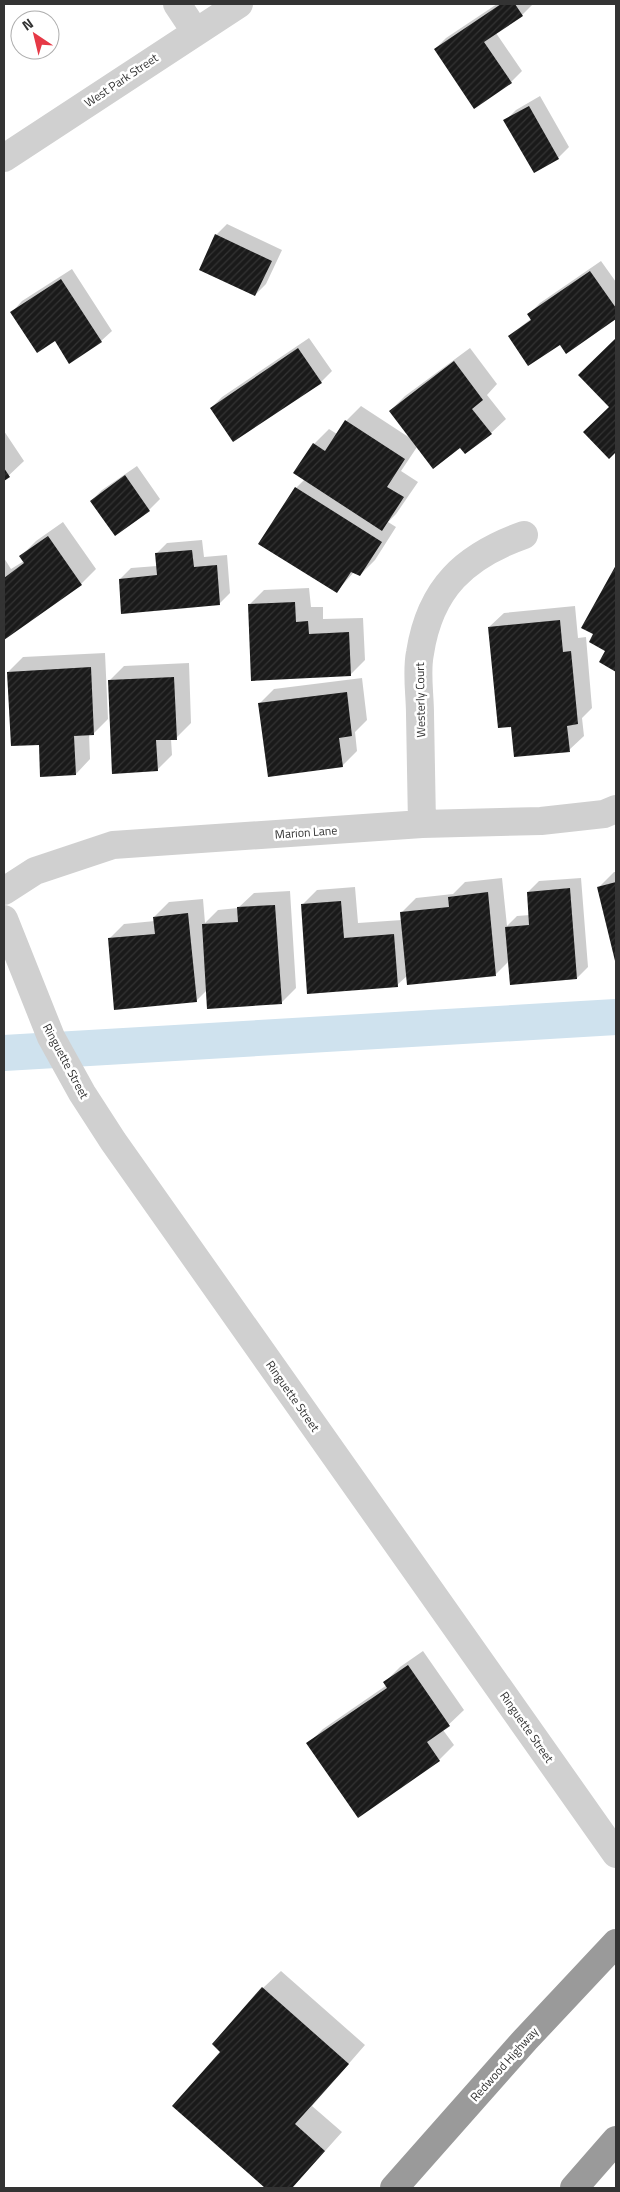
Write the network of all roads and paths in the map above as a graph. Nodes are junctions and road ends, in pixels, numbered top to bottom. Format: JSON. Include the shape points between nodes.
{"nodes":[{"id":1,"x":177,"y":4,"type":"edge"},
{"id":2,"x":239,"y":4,"type":"edge"},
{"id":3,"x":195,"y":31,"type":"junction"},
{"id":4,"x":4,"y":158,"type":"edge"},
{"id":5,"x":524,"y":535,"type":"dead end"},
{"id":6,"x":616,"y":809,"type":"edge"},
{"id":7,"x":422,"y":824,"type":"junction"},
{"id":8,"x":4,"y":891,"type":"edge"},
{"id":9,"x":4,"y":919,"type":"edge"},
{"id":10,"x":616,"y":1854,"type":"edge"},
{"id":11,"x":616,"y":1943,"type":"edge"},
{"id":12,"x":616,"y":2140,"type":"edge"},
{"id":13,"x":394,"y":2188,"type":"edge"},
{"id":14,"x":574,"y":2188,"type":"edge"}],
"edges":[{"from":1,"to":3,"type":"street"},
{"from":2,"to":3,"type":"street","name":"West Park Street"},
{"from":3,"to":4,"type":"street","name":"West Park Street"},
{"from":5,"to":7,"type":"street","name":"Westerly Court","via":[[494,546],[470,562],[445,587],[429,617],[419,654]]},
{"from":6,"to":7,"type":"street","name":"Marion Lane","via":[[604,814],[541,821]]},
{"from":7,"to":8,"type":"street","name":"Marion Lane","via":[[113,845],[35,870]]},
{"from":9,"to":10,"type":"street","name":"Ringuette Street","via":[[51,1037],[113,1141]]},
{"from":11,"to":13,"type":"highway","name":"Redwood Highway"},
{"from":12,"to":14,"type":"highway"}]}
